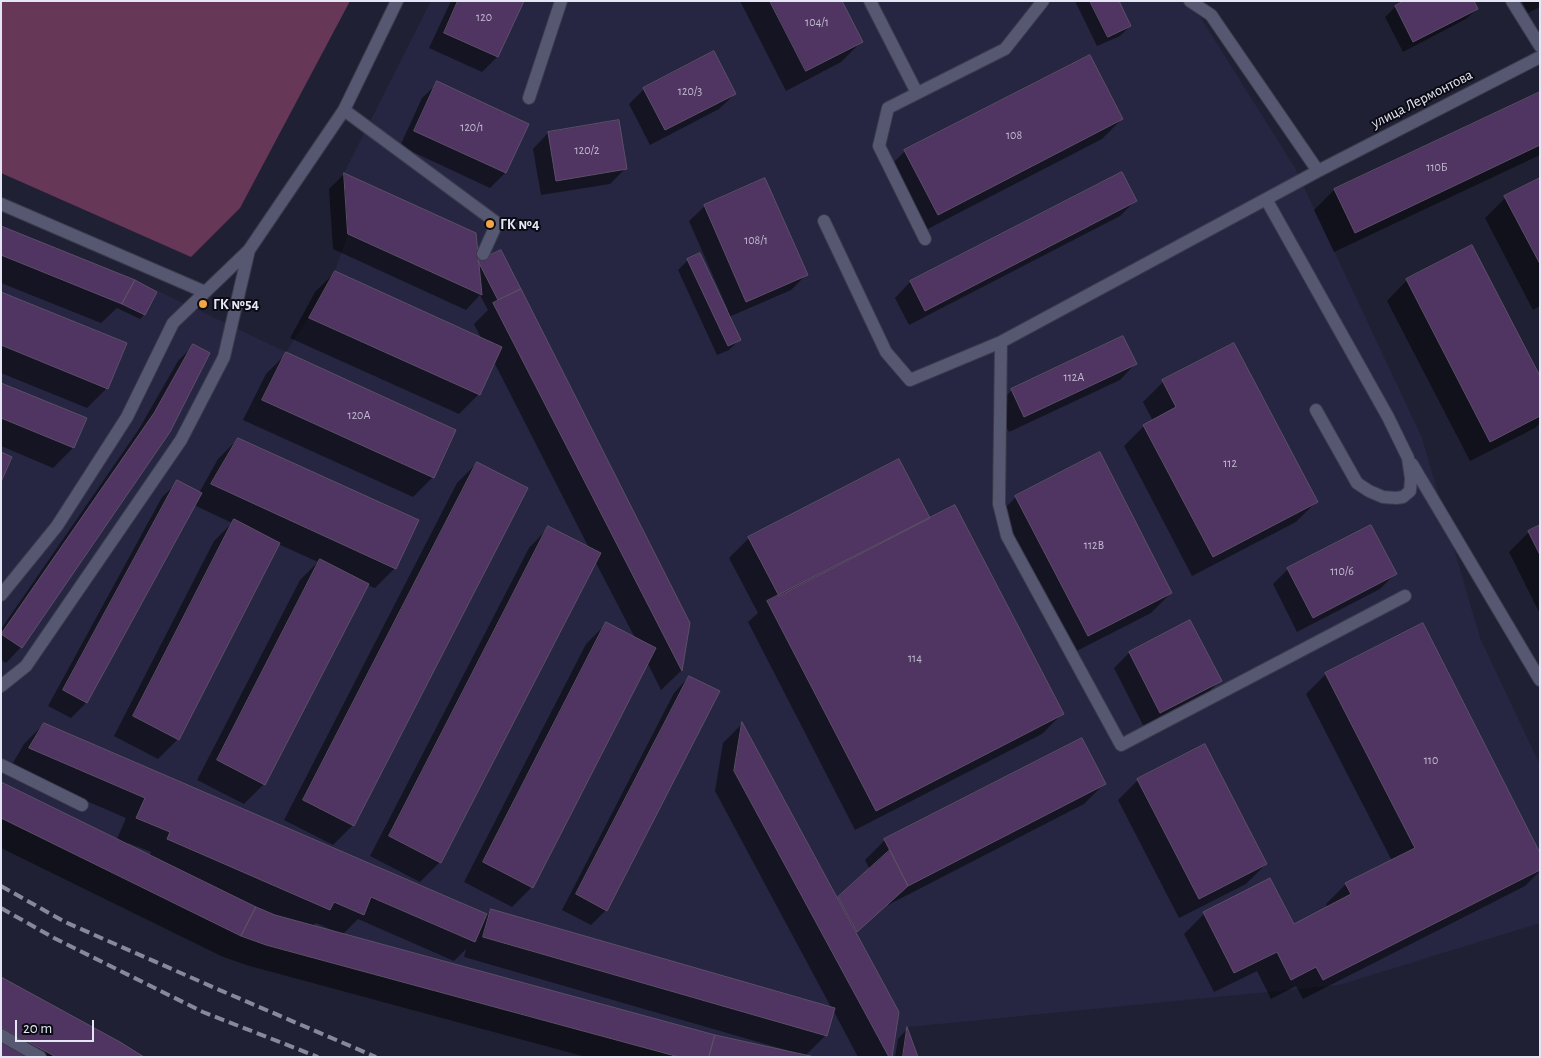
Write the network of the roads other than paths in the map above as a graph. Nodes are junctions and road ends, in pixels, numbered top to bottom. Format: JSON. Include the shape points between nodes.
{"nodes":[{"id":1,"x":397,"y":1,"type":"edge"},
{"id":2,"x":561,"y":1,"type":"edge"},
{"id":3,"x":870,"y":1,"type":"edge"},
{"id":4,"x":1043,"y":1,"type":"edge"},
{"id":5,"x":1190,"y":1,"type":"edge"},
{"id":6,"x":1512,"y":1,"type":"edge"},
{"id":7,"x":1540,"y":46,"type":"edge"},
{"id":8,"x":1540,"y":57,"type":"edge"},
{"id":9,"x":917,"y":93,"type":"junction"},
{"id":10,"x":529,"y":98,"type":"dead end"},
{"id":11,"x":344,"y":110,"type":"junction"},
{"id":12,"x":1318,"y":171,"type":"junction"},
{"id":13,"x":1266,"y":198,"type":"junction"},
{"id":14,"x":1,"y":204,"type":"edge"},
{"id":15,"x":824,"y":221,"type":"dead end"},
{"id":16,"x":925,"y":239,"type":"dead end"},
{"id":17,"x":249,"y":250,"type":"junction"},
{"id":18,"x":483,"y":254,"type":"dead end"},
{"id":19,"x":205,"y":292,"type":"junction"},
{"id":20,"x":1001,"y":342,"type":"junction"},
{"id":21,"x":1316,"y":410,"type":"dead end"},
{"id":22,"x":1408,"y":458,"type":"junction"},
{"id":23,"x":1,"y":595,"type":"edge"},
{"id":24,"x":1405,"y":596,"type":"dead end"},
{"id":25,"x":1540,"y":680,"type":"edge"},
{"id":26,"x":2,"y":687,"type":"edge"},
{"id":27,"x":1,"y":765,"type":"edge"},
{"id":28,"x":82,"y":805,"type":"dead end"},
{"id":29,"x":1,"y":1035,"type":"edge"},
{"id":30,"x":40,"y":1057,"type":"edge"}],
"edges":[{"from":1,"to":11,"type":"street"},
{"from":2,"to":10,"type":"street"},
{"from":3,"to":9,"type":"street"},
{"from":4,"to":9,"type":"street","via":[[1004,50]]},
{"from":5,"to":12,"type":"street","via":[[1211,15]]},
{"from":6,"to":7,"type":"street"},
{"from":8,"to":12,"type":"street","name":"улица Лермонтова"},
{"from":9,"to":16,"type":"street","via":[[888,108],[879,146]]},
{"from":11,"to":17,"type":"street"},
{"from":11,"to":18,"type":"street","via":[[497,223]]},
{"from":12,"to":13,"type":"street","name":"улица Лермонтова"},
{"from":13,"to":20,"type":"street","name":"улица Лермонтова"},
{"from":13,"to":22,"type":"street"},
{"from":14,"to":19,"type":"street"},
{"from":15,"to":20,"type":"street","name":"улица Лермонтова","via":[[886,352],[910,380]]},
{"from":17,"to":19,"type":"street"},
{"from":17,"to":26,"type":"street","via":[[224,357],[181,440],[26,666]]},
{"from":19,"to":23,"type":"street","via":[[173,323],[127,417],[57,526]]},
{"from":20,"to":24,"type":"street","via":[[999,504],[1007,536],[1121,745]]},
{"from":21,"to":22,"type":"street","via":[[1357,484],[1369,492],[1396,498],[1410,491]]},
{"from":22,"to":25,"type":"street"},
{"from":27,"to":28,"type":"street"},
{"from":29,"to":30,"type":"street"}]}
